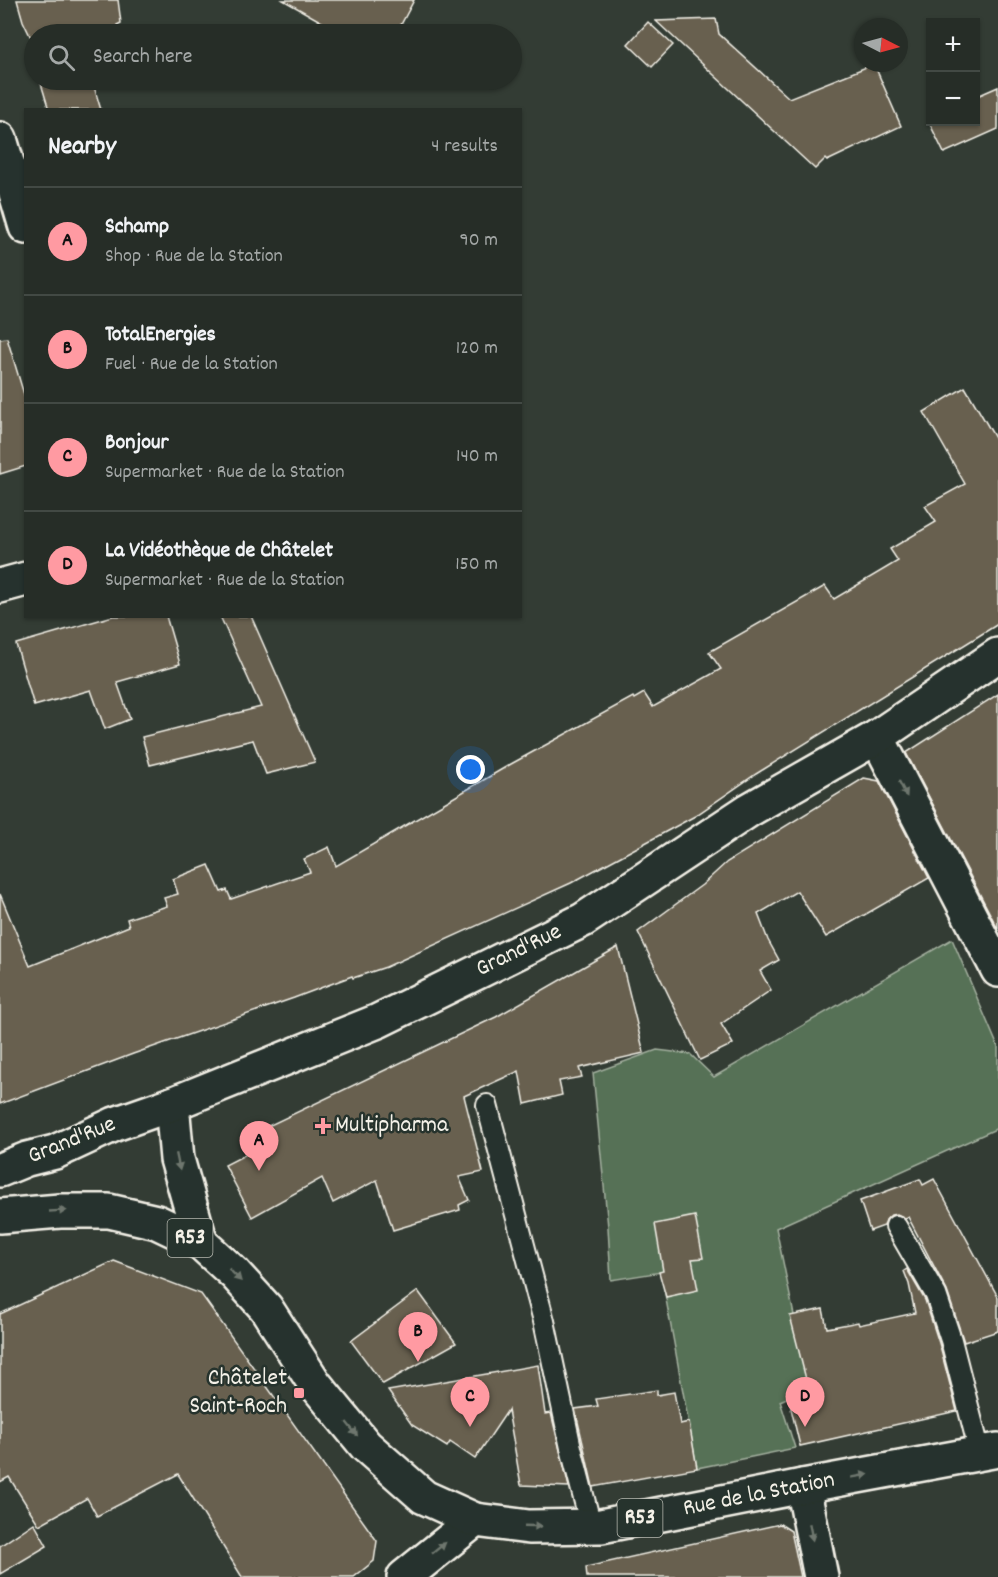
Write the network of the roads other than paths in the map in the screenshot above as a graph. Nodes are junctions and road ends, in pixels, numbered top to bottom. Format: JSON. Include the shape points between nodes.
{"nodes":[{"id":1,"x":0,"y":139,"type":"edge"},
{"id":2,"x":24,"y":220,"type":"edge"},
{"id":3,"x":24,"y":580,"type":"edge"},
{"id":4,"x":0,"y":586,"type":"edge"},
{"id":5,"x":998,"y":655,"type":"edge"},
{"id":6,"x":877,"y":737,"type":"junction"},
{"id":7,"x":998,"y":970,"type":"edge"},
{"id":8,"x":172,"y":1104,"type":"junction"},
{"id":9,"x":487,"y":1105,"type":"dead end"},
{"id":10,"x":0,"y":1170,"type":"edge"},
{"id":11,"x":0,"y":1216,"type":"edge"},
{"id":12,"x":896,"y":1226,"type":"dead end"},
{"id":13,"x":201,"y":1243,"type":"junction"},
{"id":14,"x":989,"y":1452,"type":"edge"},
{"id":15,"x":803,"y":1486,"type":"junction"},
{"id":16,"x":475,"y":1520,"type":"junction"},
{"id":17,"x":591,"y":1526,"type":"junction"},
{"id":18,"x":404,"y":1577,"type":"edge"},
{"id":19,"x":820,"y":1577,"type":"edge"}],
"edges":[{"from":1,"to":2,"type":"street"},
{"from":3,"to":4,"type":"street"},
{"from":5,"to":6,"type":"street","name":"Grand'Rue"},
{"from":6,"to":7,"type":"street","one_way":true},
{"from":6,"to":8,"type":"street","name":"Grand'Rue","via":[[748,810],[583,920],[378,1021]]},
{"from":8,"to":10,"type":"street","name":"Grand'Rue"},
{"from":8,"to":13,"type":"street","one_way":true,"via":[[177,1159]]},
{"from":9,"to":17,"type":"lane","via":[[544,1321]]},
{"from":11,"to":13,"type":"street","name":"Rue de la Station","number":"R53","one_way":true,"via":[[109,1211],[157,1222]]},
{"from":12,"to":14,"type":"lane","via":[[936,1295]]},
{"from":13,"to":16,"type":"street","name":"Rue de la Station","number":"R53","one_way":true,"via":[[266,1308],[315,1384],[366,1446],[424,1497]]},
{"from":15,"to":14,"type":"street","name":"Rue de la Station","number":"R53","one_way":true},
{"from":15,"to":17,"type":"street","name":"Rue de la Station","number":"R53"},
{"from":15,"to":19,"type":"street","one_way":true},
{"from":16,"to":17,"type":"street","name":"Rue de la Station","number":"R53","one_way":true,"via":[[529,1527]]},
{"from":18,"to":16,"type":"street","one_way":true}]}
